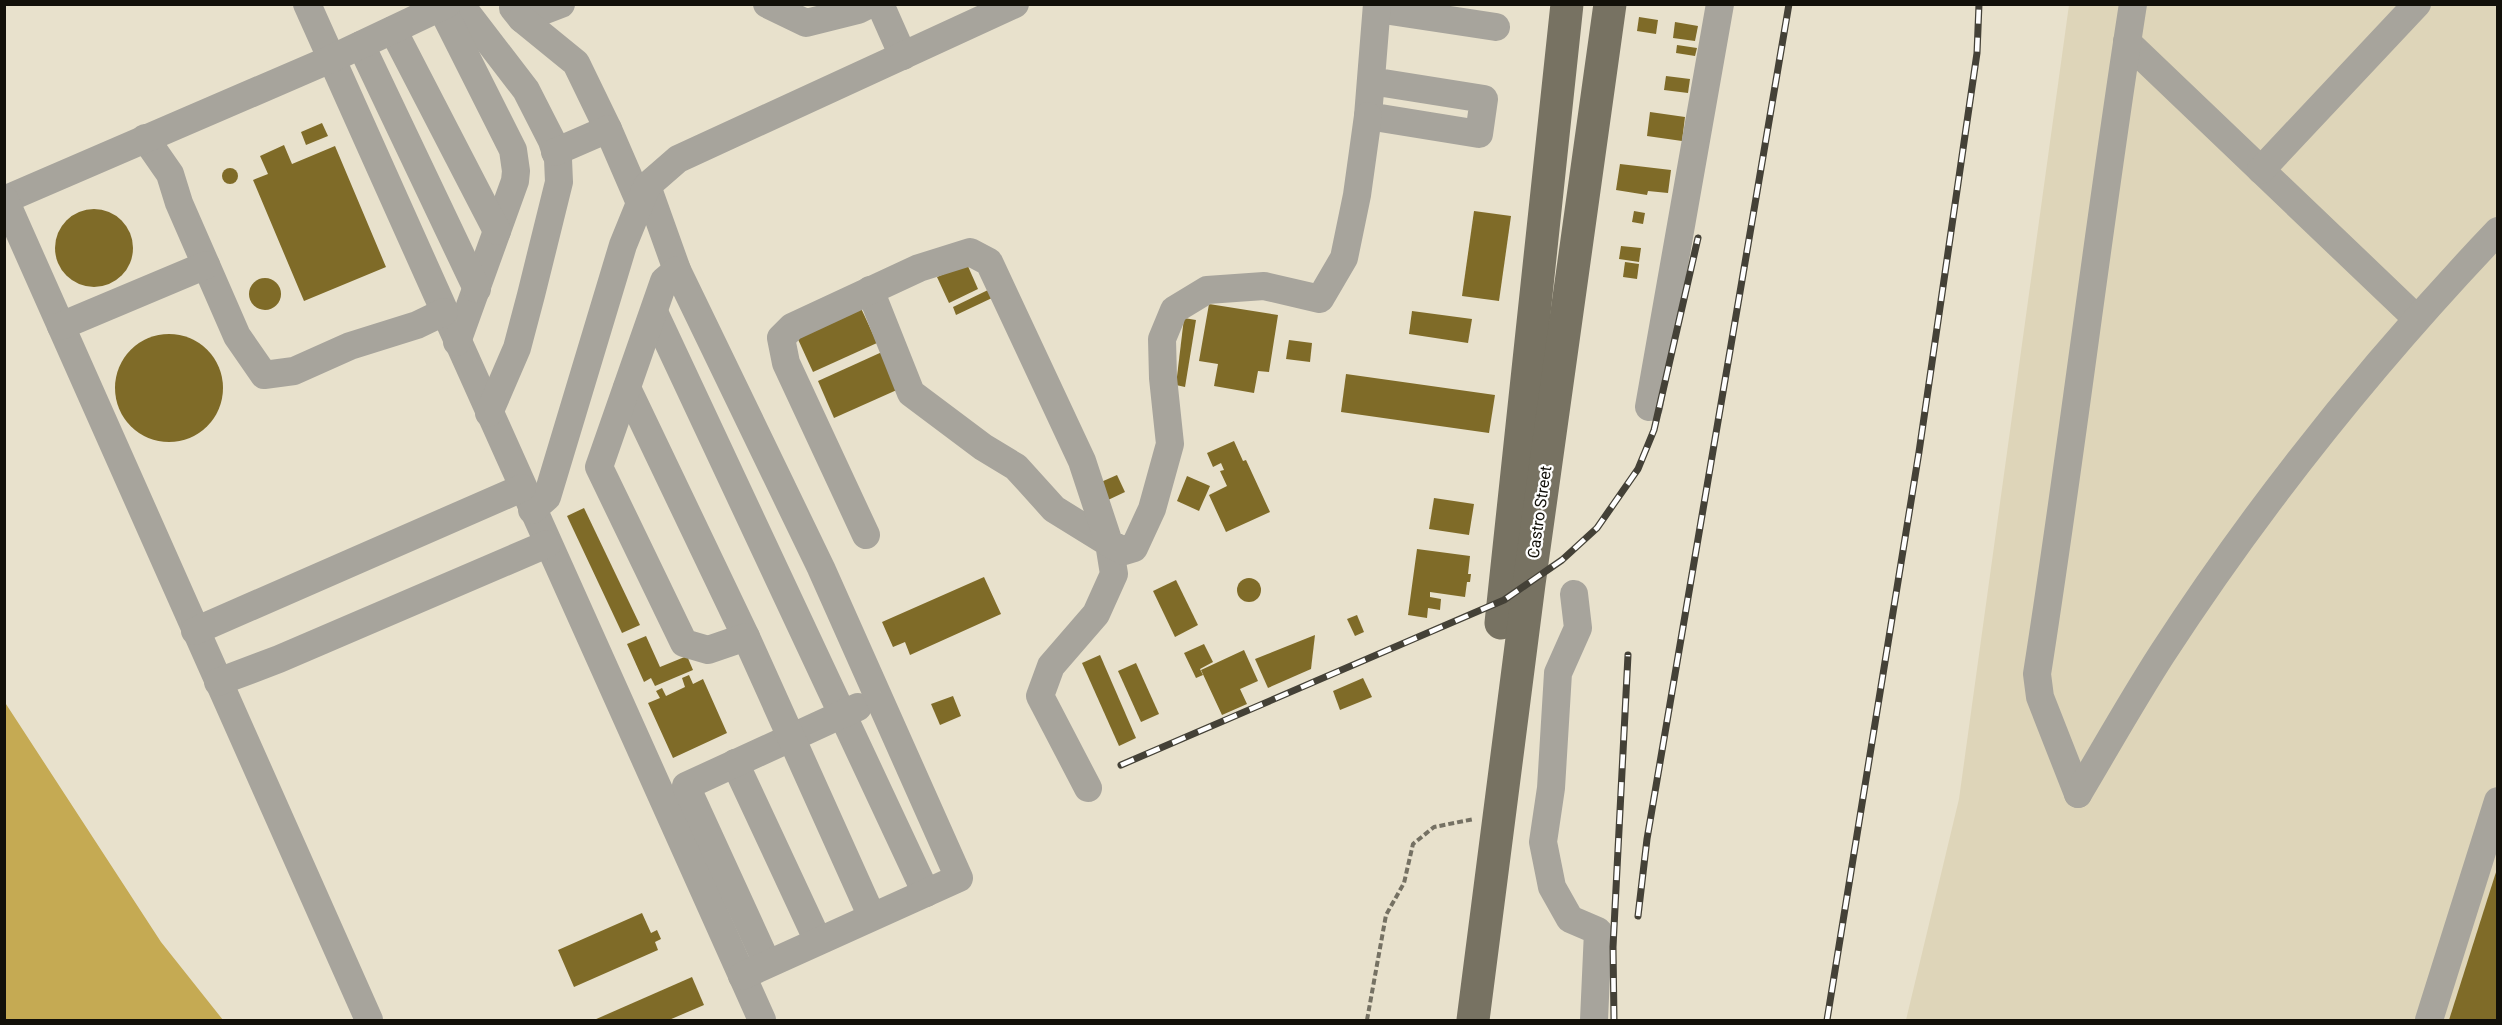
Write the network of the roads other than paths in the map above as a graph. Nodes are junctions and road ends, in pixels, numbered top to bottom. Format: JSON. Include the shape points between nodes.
{"nodes":[{"id":1,"x":307,"y":4,"type":"edge"},
{"id":2,"x":561,"y":4,"type":"edge"},
{"id":3,"x":767,"y":4,"type":"edge"},
{"id":4,"x":870,"y":4,"type":"edge"},
{"id":5,"x":880,"y":4,"type":"edge"},
{"id":6,"x":1015,"y":4,"type":"edge"},
{"id":7,"x":1568,"y":4,"type":"edge"},
{"id":8,"x":1610,"y":4,"type":"edge"},
{"id":9,"x":1720,"y":4,"type":"edge"},
{"id":10,"x":2133,"y":4,"type":"edge"},
{"id":11,"x":2417,"y":4,"type":"edge"},
{"id":12,"x":449,"y":5,"type":"edge"},
{"id":13,"x":1377,"y":7,"type":"edge"},
{"id":14,"x":516,"y":12,"type":"edge"},
{"id":15,"x":1496,"y":27,"type":"dead end"},
{"id":16,"x":393,"y":30,"type":"junction"},
{"id":17,"x":2127,"y":42,"type":"junction"},
{"id":18,"x":361,"y":45,"type":"junction"},
{"id":19,"x":903,"y":56,"type":"junction"},
{"id":20,"x":331,"y":59,"type":"junction"},
{"id":21,"x":1371,"y":81,"type":"junction"},
{"id":22,"x":1368,"y":116,"type":"junction"},
{"id":23,"x":608,"y":129,"type":"junction"},
{"id":24,"x":145,"y":138,"type":"junction"},
{"id":25,"x":555,"y":152,"type":"junction"},
{"id":26,"x":2261,"y":170,"type":"junction"},
{"id":27,"x":644,"y":195,"type":"junction"},
{"id":28,"x":5,"y":200,"type":"edge"},
{"id":29,"x":496,"y":231,"type":"junction"},
{"id":30,"x":2498,"y":231,"type":"edge"},
{"id":31,"x":206,"y":265,"type":"junction"},
{"id":32,"x":677,"y":270,"type":"junction"},
{"id":33,"x":477,"y":289,"type":"junction"},
{"id":34,"x":870,"y":290,"type":"junction"},
{"id":35,"x":444,"y":312,"type":"junction"},
{"id":36,"x":654,"y":312,"type":"junction"},
{"id":37,"x":2416,"y":318,"type":"junction"},
{"id":38,"x":61,"y":326,"type":"junction"},
{"id":39,"x":457,"y":342,"type":"junction"},
{"id":40,"x":627,"y":388,"type":"junction"},
{"id":41,"x":1649,"y":407,"type":"dead end"},
{"id":42,"x":489,"y":414,"type":"junction"},
{"id":43,"x":527,"y":499,"type":"junction"},
{"id":44,"x":866,"y":536,"type":"dead end"},
{"id":45,"x":1109,"y":543,"type":"junction"},
{"id":46,"x":547,"y":544,"type":"junction"},
{"id":47,"x":1574,"y":594,"type":"dead end"},
{"id":48,"x":195,"y":631,"type":"junction"},
{"id":49,"x":746,"y":637,"type":"junction"},
{"id":50,"x":218,"y":682,"type":"junction"},
{"id":51,"x":879,"y":698,"type":"junction"},
{"id":52,"x":842,"y":714,"type":"junction"},
{"id":53,"x":791,"y":737,"type":"junction"},
{"id":54,"x":735,"y":763,"type":"junction"},
{"id":55,"x":1088,"y":788,"type":"dead end"},
{"id":56,"x":2498,"y":801,"type":"edge"},
{"id":57,"x":926,"y":893,"type":"junction"},
{"id":58,"x":872,"y":917,"type":"junction"},
{"id":59,"x":818,"y":941,"type":"junction"},
{"id":60,"x":767,"y":963,"type":"junction"},
{"id":61,"x":742,"y":976,"type":"junction"},
{"id":62,"x":369,"y":1020,"type":"edge"},
{"id":63,"x":762,"y":1020,"type":"edge"},
{"id":64,"x":1454,"y":1020,"type":"edge"},
{"id":65,"x":1473,"y":1020,"type":"edge"},
{"id":66,"x":1594,"y":1020,"type":"edge"},
{"id":67,"x":2429,"y":1020,"type":"edge"}],
"edges":[{"from":1,"to":20,"type":"street"},
{"from":2,"to":14,"type":"street"},
{"from":3,"to":4,"type":"street","via":[[806,22]]},
{"from":5,"to":19,"type":"street"},
{"from":6,"to":19,"type":"street"},
{"from":7,"to":64,"type":"main road","name":"Castro Street"},
{"from":8,"to":65,"type":"main road","name":"Castro Street"},
{"from":9,"to":41,"type":"street"},
{"from":10,"to":17,"type":"street"},
{"from":11,"to":26,"type":"street"},
{"from":12,"to":16,"type":"street"},
{"from":12,"to":25,"type":"street","via":[[526,90]]},
{"from":12,"to":29,"type":"street","via":[[513,150],[515,181]]},
{"from":13,"to":15,"type":"street"},
{"from":13,"to":21,"type":"street"},
{"from":14,"to":23,"type":"street","via":[[576,63]]},
{"from":16,"to":18,"type":"street"},
{"from":16,"to":29,"type":"street"},
{"from":17,"to":26,"type":"street"},
{"from":17,"to":37,"type":"street","via":[[2067,486],[2037,674],[2040,697],[2078,794],[2163,653],[2237,546],[2345,403]]},
{"from":18,"to":20,"type":"street"},
{"from":18,"to":33,"type":"street"},
{"from":19,"to":27,"type":"street","via":[[678,159]]},
{"from":20,"to":24,"type":"street"},
{"from":20,"to":35,"type":"street"},
{"from":21,"to":22,"type":"street"},
{"from":21,"to":22,"type":"street","via":[[1484,99],[1479,134]]},
{"from":22,"to":45,"type":"street","via":[[1344,258],[1320,299],[1264,286],[1208,290],[1174,310],[1162,339],[1170,444],[1152,509],[1134,549],[1124,551]]},
{"from":23,"to":25,"type":"street"},
{"from":23,"to":27,"type":"street"},
{"from":24,"to":28,"type":"street"},
{"from":24,"to":31,"type":"street","via":[[170,174]]},
{"from":25,"to":42,"type":"street","via":[[559,182],[537,274],[517,348]]},
{"from":26,"to":37,"type":"street"},
{"from":27,"to":32,"type":"street"},
{"from":27,"to":43,"type":"street","via":[[623,245],[547,497]]},
{"from":28,"to":38,"type":"street"},
{"from":29,"to":33,"type":"street"},
{"from":30,"to":37,"type":"street"},
{"from":31,"to":35,"type":"street","via":[[237,336],[264,375],[294,371]]},
{"from":31,"to":38,"type":"street"},
{"from":32,"to":36,"type":"street","via":[[664,281]]},
{"from":32,"to":51,"type":"street","via":[[821,568]]},
{"from":33,"to":39,"type":"street"},
{"from":34,"to":44,"type":"street","via":[[792,327],[781,338],[786,363]]},
{"from":34,"to":45,"type":"street","via":[[911,393],[1016,467],[1054,509]]},
{"from":34,"to":45,"type":"street","via":[[970,252],[990,262],[1082,461]]},
{"from":35,"to":39,"type":"street"},
{"from":36,"to":40,"type":"street"},
{"from":36,"to":52,"type":"street"},
{"from":38,"to":48,"type":"street"},
{"from":39,"to":42,"type":"street"},
{"from":40,"to":49,"type":"street"},
{"from":40,"to":49,"type":"street","via":[[599,467],[684,643],[708,650]]},
{"from":42,"to":43,"type":"street"},
{"from":43,"to":46,"type":"street"},
{"from":43,"to":48,"type":"street"},
{"from":45,"to":55,"type":"street","via":[[1114,574],[1096,614],[1051,666],[1040,696]]},
{"from":46,"to":50,"type":"street"},
{"from":46,"to":61,"type":"street"},
{"from":47,"to":66,"type":"street","via":[[1578,628],[1558,673],[1551,788],[1543,843],[1552,887],[1570,919],[1598,930]]},
{"from":48,"to":50,"type":"street"},
{"from":49,"to":53,"type":"street"},
{"from":50,"to":62,"type":"street"},
{"from":51,"to":52,"type":"street"},
{"from":51,"to":57,"type":"street","via":[[959,878]]},
{"from":52,"to":53,"type":"street"},
{"from":52,"to":57,"type":"street"},
{"from":53,"to":54,"type":"street"},
{"from":53,"to":58,"type":"street"},
{"from":54,"to":59,"type":"street"},
{"from":54,"to":60,"type":"street","via":[[686,786]]},
{"from":56,"to":67,"type":"street"},
{"from":57,"to":58,"type":"street"},
{"from":58,"to":59,"type":"street"},
{"from":59,"to":60,"type":"street"},
{"from":60,"to":61,"type":"street"},
{"from":61,"to":63,"type":"street"}]}
